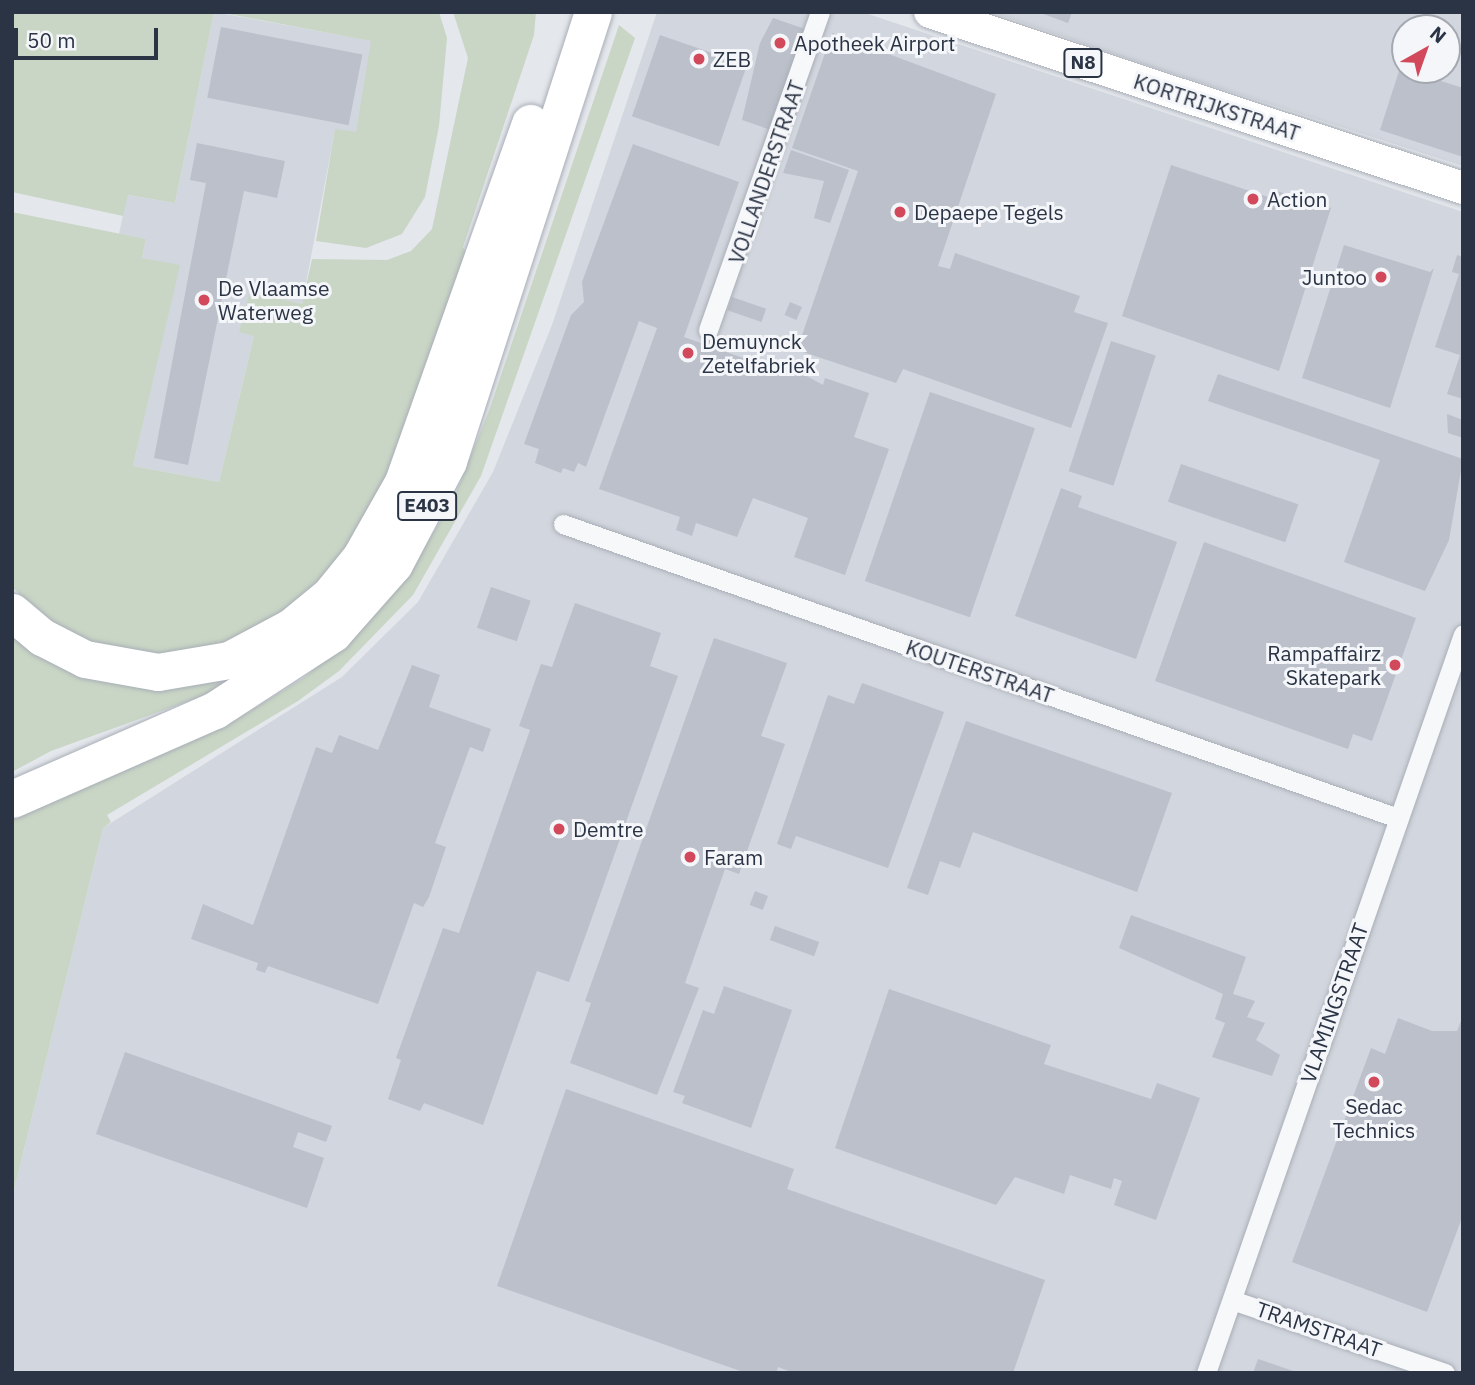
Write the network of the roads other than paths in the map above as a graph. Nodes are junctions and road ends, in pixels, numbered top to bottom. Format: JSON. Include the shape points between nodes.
{"nodes":[{"id":1,"x":566,"y":12,"type":"edge"},
{"id":2,"x":593,"y":12,"type":"edge"},
{"id":3,"x":820,"y":12,"type":"edge"},
{"id":4,"x":930,"y":12,"type":"edge"},
{"id":5,"x":1463,"y":188,"type":"edge"},
{"id":6,"x":708,"y":330,"type":"dead end"},
{"id":7,"x":563,"y":524,"type":"dead end"},
{"id":8,"x":12,"y":612,"type":"edge"},
{"id":9,"x":1463,"y":634,"type":"edge"},
{"id":10,"x":12,"y":799,"type":"edge"},
{"id":11,"x":1398,"y":818,"type":"junction"},
{"id":12,"x":1232,"y":1300,"type":"junction"},
{"id":13,"x":1206,"y":1373,"type":"edge"},
{"id":14,"x":1445,"y":1373,"type":"edge"}],
"edges":[{"from":1,"to":8,"type":"highway","number":"E403","via":[[403,482],[360,558],[330,595],[291,627],[229,660],[158,672],[85,659],[42,637]]},
{"from":2,"to":10,"type":"highway","number":"E403","via":[[447,461],[394,564],[333,633],[215,710]]},
{"from":3,"to":6,"type":"street","name":"VOLLANDERSTRAAT"},
{"from":4,"to":5,"type":"main road","name":"KORTRIJKSTRAAT","number":"N8"},
{"from":7,"to":11,"type":"street","name":"KOUTERSTRAAT"},
{"from":9,"to":11,"type":"street","name":"VLAMINGSTRAAT"},
{"from":11,"to":12,"type":"street","name":"VLAMINGSTRAAT"},
{"from":12,"to":13,"type":"street","name":"VLAMINGSTRAAT"},
{"from":12,"to":14,"type":"street","name":"TRAMSTRAAT"}]}
